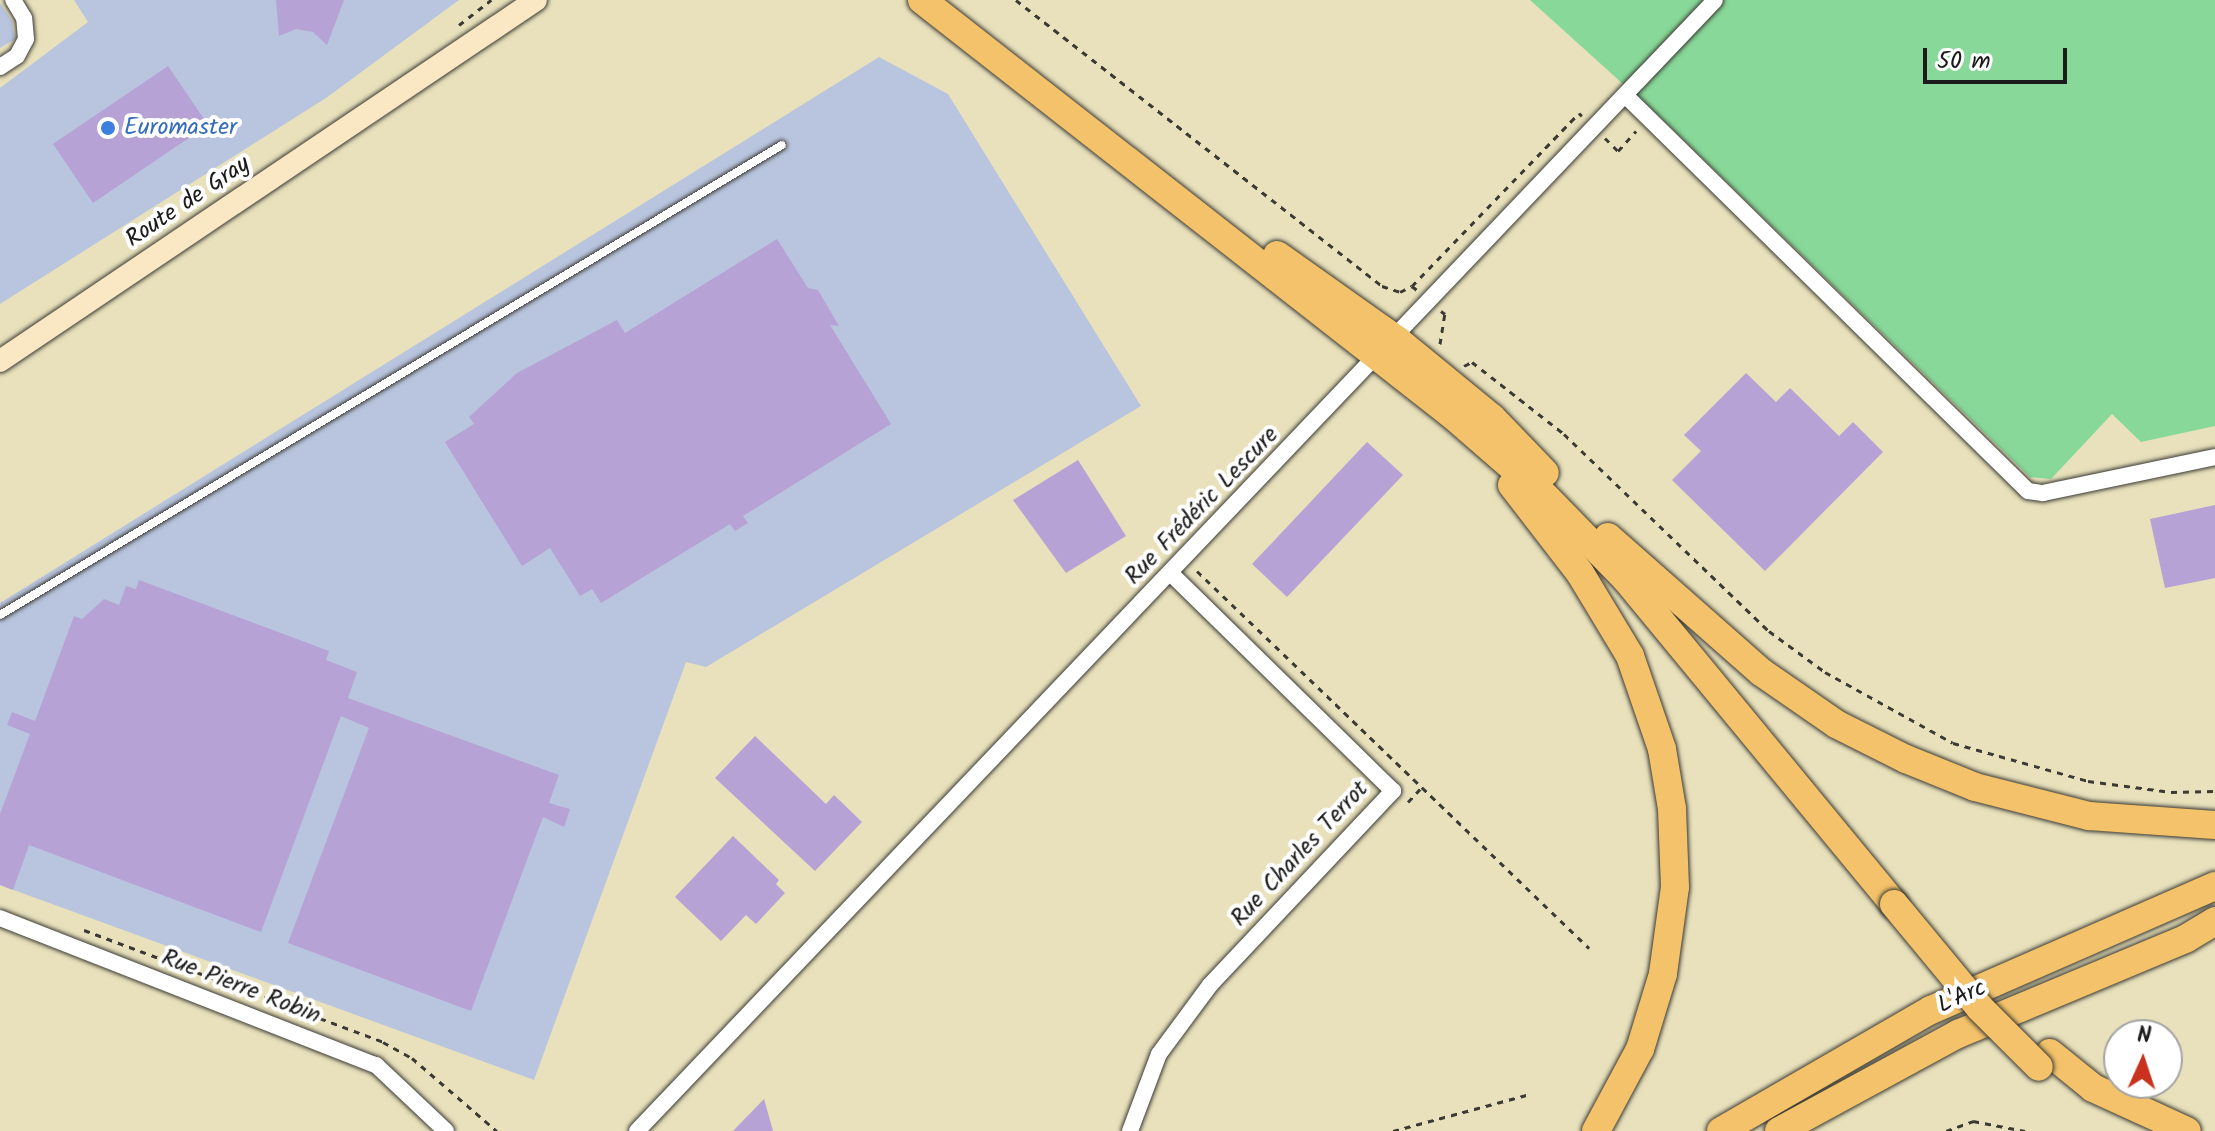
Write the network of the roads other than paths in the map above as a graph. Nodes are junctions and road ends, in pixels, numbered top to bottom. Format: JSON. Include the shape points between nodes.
{"nodes":[{"id":1,"x":13,"y":0,"type":"edge"},
{"id":2,"x":510,"y":0,"type":"edge"},
{"id":3,"x":536,"y":0,"type":"edge"},
{"id":4,"x":922,"y":0,"type":"edge"},
{"id":5,"x":951,"y":0,"type":"edge"},
{"id":6,"x":1715,"y":0,"type":"edge"},
{"id":7,"x":0,"y":67,"type":"edge"},
{"id":8,"x":405,"y":86,"type":"junction"},
{"id":9,"x":1625,"y":95,"type":"junction"},
{"id":10,"x":782,"y":145,"type":"dead end"},
{"id":11,"x":1386,"y":347,"type":"junction"},
{"id":12,"x":0,"y":361,"type":"edge"},
{"id":13,"x":1460,"y":407,"type":"junction"},
{"id":14,"x":2215,"y":457,"type":"edge"},
{"id":15,"x":1602,"y":531,"type":"junction"},
{"id":16,"x":1170,"y":573,"type":"junction"},
{"id":17,"x":0,"y":615,"type":"edge"},
{"id":18,"x":2215,"y":825,"type":"edge"},
{"id":19,"x":2215,"y":886,"type":"edge"},
{"id":20,"x":1900,"y":900,"type":"junction"},
{"id":21,"x":0,"y":918,"type":"edge"},
{"id":22,"x":2212,"y":924,"type":"edge"},
{"id":23,"x":2044,"y":1060,"type":"junction"},
{"id":24,"x":446,"y":1131,"type":"edge"},
{"id":25,"x":637,"y":1131,"type":"edge"},
{"id":26,"x":1130,"y":1131,"type":"edge"},
{"id":27,"x":1596,"y":1131,"type":"edge"},
{"id":28,"x":1721,"y":1131,"type":"edge"},
{"id":29,"x":1779,"y":1131,"type":"edge"},
{"id":30,"x":2140,"y":1131,"type":"edge"},
{"id":31,"x":2187,"y":1131,"type":"edge"}],
"edges":[{"from":1,"to":7,"type":"street","via":[[24,18],[26,39],[17,56]]},
{"from":2,"to":8,"type":"main road","name":"Route de Gray"},
{"from":3,"to":8,"type":"main road","name":"Route de Gray"},
{"from":4,"to":11,"type":"highway","via":[[1263,265],[1290,278]]},
{"from":5,"to":11,"type":"highway"},
{"from":6,"to":9,"type":"street","name":"Rue Frédéric Lescure"},
{"from":8,"to":12,"type":"main road","name":"Route de Gray"},
{"from":9,"to":11,"type":"street","name":"Rue Frédéric Lescure"},
{"from":9,"to":14,"type":"street","via":[[2028,491],[2043,493]]},
{"from":10,"to":17,"type":"lane"},
{"from":11,"to":13,"type":"highway"},
{"from":11,"to":16,"type":"street","name":"Rue Frédéric Lescure"},
{"from":13,"to":15,"type":"highway"},
{"from":13,"to":20,"type":"highway","via":[[1626,579]]},
{"from":13,"to":27,"type":"highway","via":[[1599,601],[1641,682],[1666,769],[1676,868],[1663,974],[1640,1049]]},
{"from":15,"to":18,"type":"highway","via":[[1761,672],[1836,724],[1906,759],[1975,787],[2089,816]]},
{"from":15,"to":20,"type":"highway"},
{"from":16,"to":25,"type":"street","name":"Rue Frédéric Lescure"},
{"from":16,"to":26,"type":"street","name":"Rue Charles Terrot","via":[[1393,791],[1210,985],[1159,1054]]},
{"from":19,"to":28,"type":"highway","name":"L'Arc","via":[[1931,1010]]},
{"from":20,"to":23,"type":"highway"},
{"from":21,"to":24,"type":"street","name":"Rue Pierre Robin","via":[[376,1065]]},
{"from":22,"to":29,"type":"highway","name":"L'Arc","via":[[1958,1034]]},
{"from":23,"to":30,"type":"highway","via":[[2076,1097]]},
{"from":23,"to":31,"type":"highway"}]}
